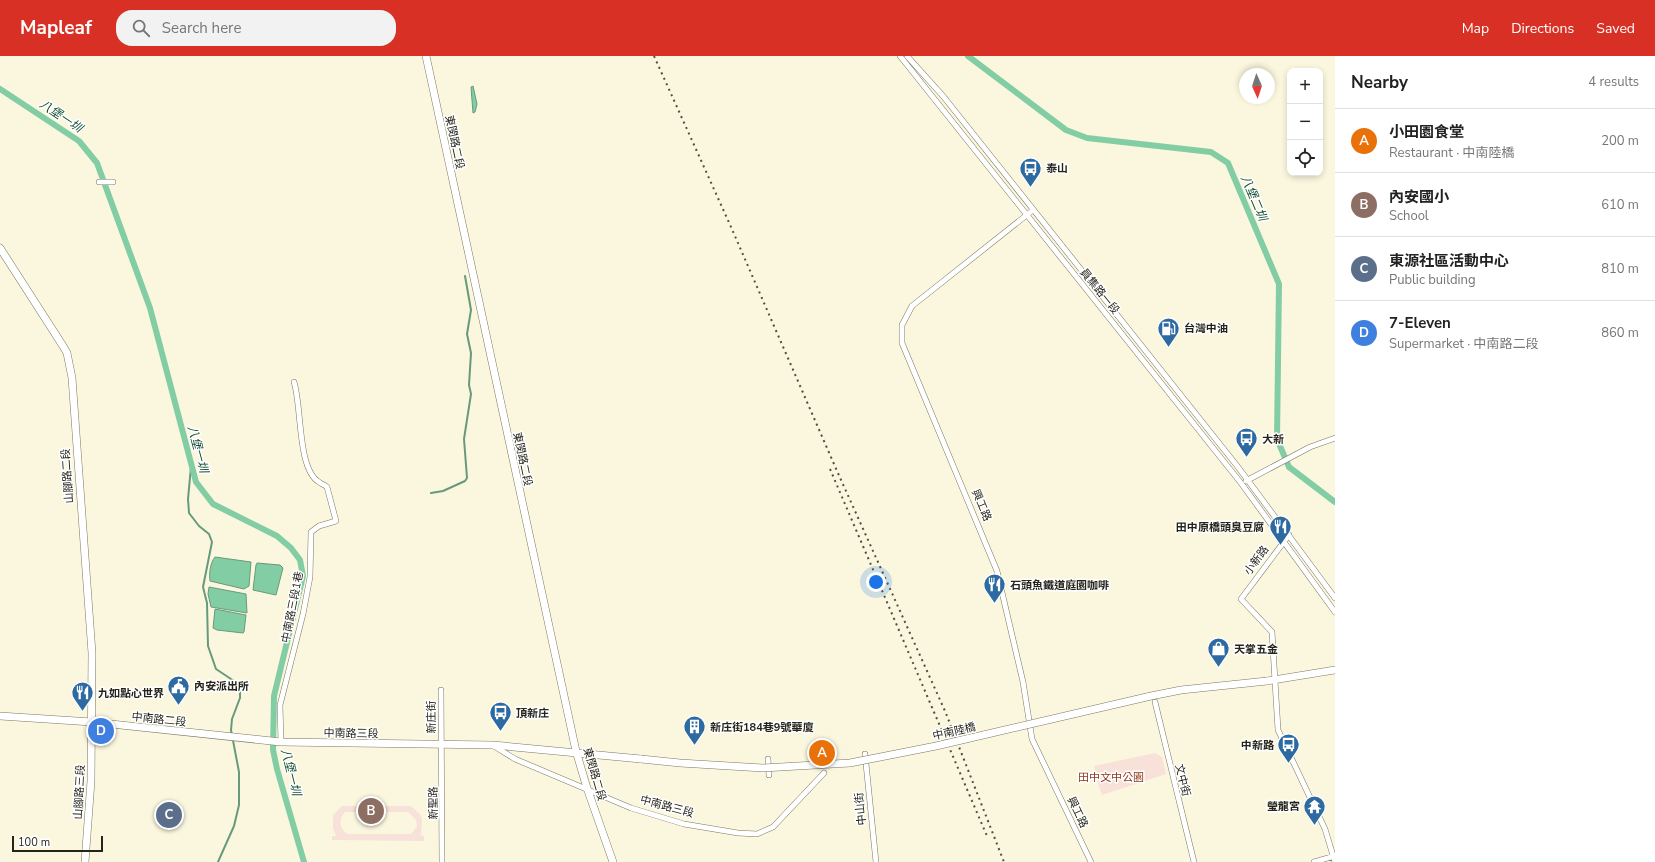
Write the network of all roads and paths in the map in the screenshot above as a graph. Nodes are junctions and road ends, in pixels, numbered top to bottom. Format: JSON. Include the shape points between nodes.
{"nodes":[{"id":1,"x":426,"y":56,"type":"edge"},
{"id":2,"x":900,"y":56,"type":"edge"},
{"id":3,"x":907,"y":56,"type":"edge"},
{"id":4,"x":100,"y":182,"type":"dead end"},
{"id":5,"x":113,"y":182,"type":"dead end"},
{"id":6,"x":1033,"y":210,"type":"junction"},
{"id":7,"x":1027,"y":215,"type":"junction"},
{"id":8,"x":0,"y":248,"type":"edge"},
{"id":9,"x":1162,"y":372,"type":"junction"},
{"id":10,"x":1156,"y":377,"type":"junction"},
{"id":11,"x":294,"y":382,"type":"dead end"},
{"id":12,"x":1335,"y":438,"type":"edge"},
{"id":13,"x":1248,"y":480,"type":"junction"},
{"id":14,"x":1241,"y":483,"type":"junction"},
{"id":15,"x":1289,"y":535,"type":"junction"},
{"id":16,"x":1283,"y":541,"type":"junction"},
{"id":17,"x":1335,"y":598,"type":"edge"},
{"id":18,"x":1335,"y":612,"type":"edge"},
{"id":19,"x":1335,"y":670,"type":"edge"},
{"id":20,"x":1270,"y":680,"type":"junction"},
{"id":21,"x":441,"y":690,"type":"dead end"},
{"id":22,"x":1155,"y":702,"type":"dead end"},
{"id":23,"x":0,"y":716,"type":"edge"},
{"id":24,"x":92,"y":722,"type":"junction"},
{"id":25,"x":281,"y":742,"type":"junction"},
{"id":26,"x":442,"y":744,"type":"junction"},
{"id":27,"x":493,"y":745,"type":"junction"},
{"id":28,"x":576,"y":751,"type":"junction"},
{"id":29,"x":865,"y":754,"type":"dead end"},
{"id":30,"x":642,"y":759,"type":"joint"},
{"id":31,"x":768,"y":759,"type":"dead end"},
{"id":32,"x":824,"y":773,"type":"dead end"},
{"id":33,"x":769,"y":775,"type":"dead end"},
{"id":34,"x":587,"y":788,"type":"junction"},
{"id":35,"x":1334,"y":858,"type":"edge"},
{"id":36,"x":85,"y":862,"type":"edge"},
{"id":37,"x":442,"y":862,"type":"edge"},
{"id":38,"x":613,"y":862,"type":"edge"},
{"id":39,"x":876,"y":862,"type":"edge"},
{"id":40,"x":1091,"y":862,"type":"edge"},
{"id":41,"x":1194,"y":862,"type":"edge"},
{"id":42,"x":1314,"y":862,"type":"edge"}],
"edges":[{"from":1,"to":28,"type":"main road","name":"東閔路二段"},
{"from":2,"to":7,"type":"street","name":"員集路一段"},
{"from":3,"to":6,"type":"street","name":"員集路一段","via":[[943,96]]},
{"from":4,"to":5,"type":"street"},
{"from":6,"to":7,"type":"street","name":"興工路"},
{"from":6,"to":9,"type":"street","name":"員集路一段"},
{"from":7,"to":10,"type":"street","name":"員集路一段"},
{"from":7,"to":40,"type":"street","name":"興工路","via":[[912,306],[902,325],[902,343],[997,571],[1023,682],[1032,739]]},
{"from":8,"to":24,"type":"main road","name":"山腳路二段","via":[[63,346],[70,366],[92,653]]},
{"from":9,"to":10,"type":"street"},
{"from":9,"to":13,"type":"street","name":"員集路一段"},
{"from":10,"to":14,"type":"street","name":"員集路一段"},
{"from":11,"to":25,"type":"street","name":"中南路三段1巷","via":[[298,394],[306,463],[318,482],[327,486],[336,521],[319,526],[311,532],[310,577],[280,705]]},
{"from":12,"to":13,"type":"street","via":[[1324,441]]},
{"from":13,"to":14,"type":"street"},
{"from":13,"to":15,"type":"street","name":"員集路一段"},
{"from":14,"to":16,"type":"street","name":"員集路一段"},
{"from":15,"to":16,"type":"street","name":"小新路"},
{"from":15,"to":17,"type":"street","name":"員集路一段"},
{"from":16,"to":18,"type":"street","name":"員集路一段"},
{"from":16,"to":20,"type":"street","name":"小新路","via":[[1241,599],[1272,632]]},
{"from":19,"to":20,"type":"main road"},
{"from":20,"to":30,"type":"main road","name":"中南陸橋","bridge":true,"via":[[1181,690],[850,763],[763,768]]},
{"from":20,"to":35,"type":"street","via":[[1278,730],[1325,829]]},
{"from":21,"to":26,"type":"street","name":"新庄街"},
{"from":22,"to":41,"type":"street","name":"文中街"},
{"from":23,"to":24,"type":"main road","name":"中南路二段"},
{"from":24,"to":25,"type":"main road","name":"中南路二段"},
{"from":24,"to":36,"type":"main road","name":"山腳路三段"},
{"from":25,"to":26,"type":"main road","name":"中南路三段"},
{"from":26,"to":27,"type":"main road","name":"中南路三段"},
{"from":26,"to":37,"type":"street","name":"新聖路"},
{"from":27,"to":28,"type":"main road","name":"中南路三段"},
{"from":27,"to":34,"type":"street","name":"中南路三段","via":[[515,759]]},
{"from":28,"to":30,"type":"main road","name":"中南路三段"},
{"from":28,"to":34,"type":"main road","name":"東閔路二段"},
{"from":29,"to":39,"type":"street","name":"中山街"},
{"from":31,"to":33,"type":"street"},
{"from":32,"to":34,"type":"street","name":"中南路三段","via":[[773,827],[757,834],[716,829],[658,817]]},
{"from":34,"to":38,"type":"main road","name":"東閔路二段"},
{"from":35,"to":42,"type":"street"}]}
